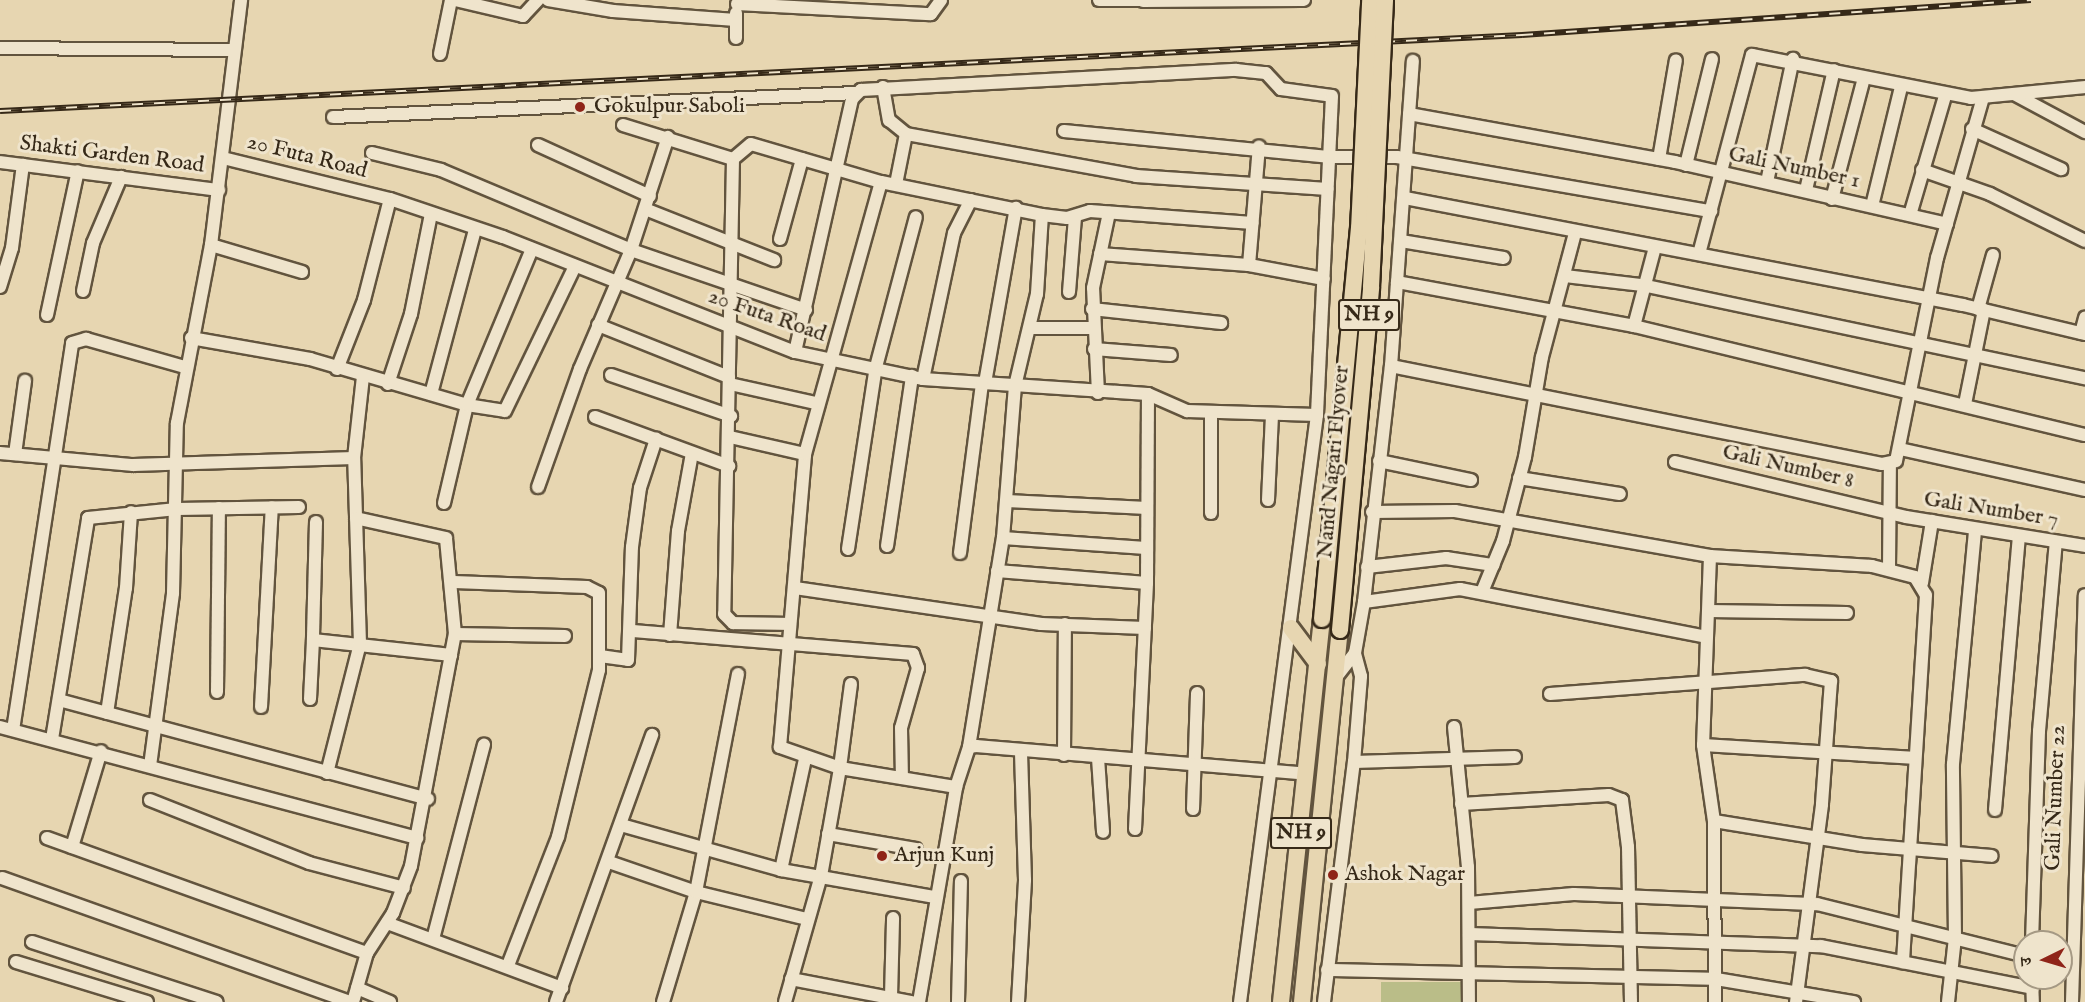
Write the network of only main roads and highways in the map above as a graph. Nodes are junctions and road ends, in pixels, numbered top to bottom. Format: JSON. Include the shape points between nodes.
{"nodes":[{"id":1,"x":1370,"y":0,"type":"edge"},
{"id":2,"x":1385,"y":0,"type":"edge"},
{"id":3,"x":1291,"y":628,"type":"road end"},
{"id":4,"x":1318,"y":664,"type":"junction"},
{"id":5,"x":1281,"y":1002,"type":"edge"},
{"id":6,"x":1302,"y":1002,"type":"edge"}],
"edges":[{"from":1,"to":4,"type":"highway","name":"Nand Nagari Flyover","number":"NH 9","bridge":true,"via":[[1359,229]]},
{"from":2,"to":6,"type":"highway","name":"Nand Nagari Flyover","number":"NH 9","bridge":true,"via":[[1371,287],[1337,676]]},
{"from":3,"to":4,"type":"highway"},
{"from":4,"to":5,"type":"highway","number":"NH 9"}]}
